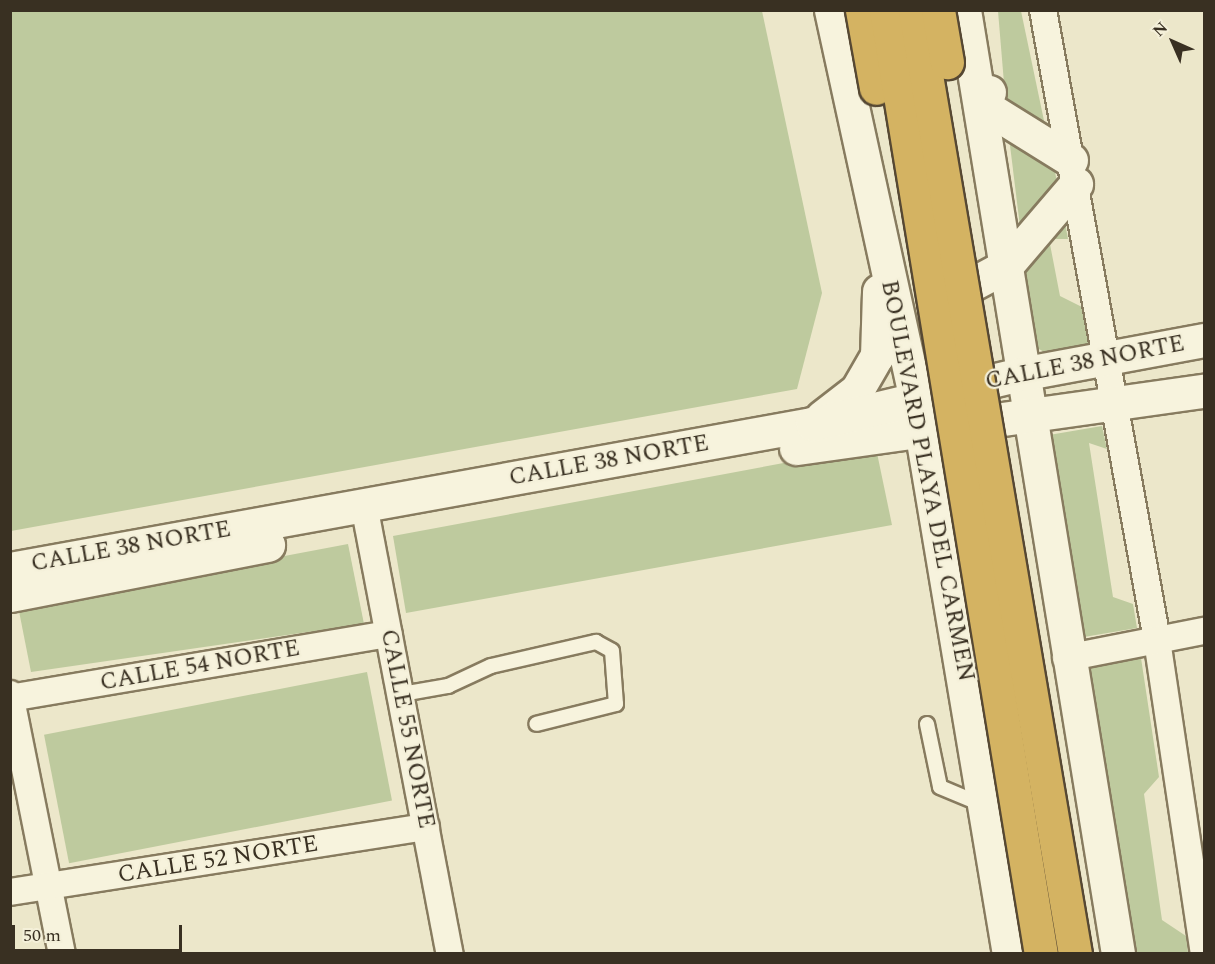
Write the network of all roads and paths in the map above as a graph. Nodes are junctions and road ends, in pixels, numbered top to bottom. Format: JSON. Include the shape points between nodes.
{"nodes":[{"id":1,"x":886,"y":10,"type":"edge"},
{"id":2,"x":915,"y":10,"type":"edge"},
{"id":3,"x":938,"y":10,"type":"edge"},
{"id":4,"x":964,"y":10,"type":"edge"},
{"id":5,"x":987,"y":10,"type":"edge"},
{"id":6,"x":1043,"y":10,"type":"edge"},
{"id":7,"x":838,"y":11,"type":"edge"},
{"id":8,"x":981,"y":104,"type":"junction"},
{"id":9,"x":1074,"y":172,"type":"junction"},
{"id":10,"x":885,"y":262,"type":"junction"},
{"id":11,"x":1006,"y":266,"type":"junction"},
{"id":12,"x":1204,"y":340,"type":"edge"},
{"id":13,"x":976,"y":358,"type":"junction"},
{"id":14,"x":1108,"y":359,"type":"junction"},
{"id":15,"x":943,"y":370,"type":"junction"},
{"id":16,"x":1021,"y":374,"type":"junction"},
{"id":17,"x":1204,"y":391,"type":"edge"},
{"id":18,"x":1116,"y":407,"type":"junction"},
{"id":19,"x":919,"y":414,"type":"junction"},
{"id":20,"x":1028,"y":419,"type":"junction"},
{"id":21,"x":812,"y":424,"type":"junction"},
{"id":22,"x":366,"y":515,"type":"junction"},
{"id":23,"x":10,"y":569,"type":"edge"},
{"id":24,"x":1058,"y":593,"type":"junction"},
{"id":25,"x":10,"y":595,"type":"edge"},
{"id":26,"x":952,"y":614,"type":"junction"},
{"id":27,"x":1204,"y":631,"type":"edge"},
{"id":28,"x":388,"y":634,"type":"junction"},
{"id":29,"x":1157,"y":640,"type":"junction"},
{"id":30,"x":1066,"y":658,"type":"junction"},
{"id":31,"x":402,"y":694,"type":"junction"},
{"id":32,"x":11,"y":697,"type":"edge"},
{"id":33,"x":536,"y":724,"type":"dead end"},
{"id":34,"x":927,"y":724,"type":"dead end"},
{"id":35,"x":988,"y":807,"type":"junction"},
{"id":36,"x":426,"y":827,"type":"junction"},
{"id":37,"x":49,"y":887,"type":"junction"},
{"id":38,"x":10,"y":892,"type":"edge"},
{"id":39,"x":62,"y":954,"type":"edge"},
{"id":40,"x":450,"y":954,"type":"edge"},
{"id":41,"x":1009,"y":954,"type":"edge"},
{"id":42,"x":1041,"y":954,"type":"edge"},
{"id":43,"x":1074,"y":954,"type":"edge"},
{"id":44,"x":1118,"y":954,"type":"edge"},
{"id":45,"x":1204,"y":954,"type":"edge"}],
"edges":[{"from":1,"to":15,"type":"highway","bridge":true},
{"from":2,"to":13,"type":"highway","bridge":true},
{"from":3,"to":13,"type":"highway","bridge":true,"via":[[978,271],[981,325]]},
{"from":4,"to":8,"type":"main road"},
{"from":5,"to":8,"type":"main road","via":[[992,87]]},
{"from":6,"to":9,"type":"street"},
{"from":7,"to":10,"type":"main road","name":"BOULEVARD PLAYA DEL CARMEN"},
{"from":7,"to":15,"type":"highway","bridge":true,"via":[[910,277]]},
{"from":8,"to":9,"type":"main road"},
{"from":8,"to":11,"type":"main road"},
{"from":9,"to":11,"type":"main road"},
{"from":9,"to":14,"type":"street"},
{"from":10,"to":11,"type":"main road","via":[[907,299],[939,303]]},
{"from":10,"to":19,"type":"main road","name":"BOULEVARD PLAYA DEL CARMEN"},
{"from":10,"to":21,"type":"main road","via":[[877,356],[857,390]]},
{"from":11,"to":16,"type":"main road"},
{"from":12,"to":14,"type":"main road","name":"CALLE 38 NORTE"},
{"from":13,"to":43,"type":"highway","bridge":true},
{"from":14,"to":16,"type":"main road","name":"CALLE 38 NORTE"},
{"from":14,"to":18,"type":"street"},
{"from":15,"to":42,"type":"highway","bridge":true},
{"from":16,"to":19,"type":"main road","name":"CALLE 38 NORTE"},
{"from":16,"to":20,"type":"main road"},
{"from":17,"to":18,"type":"main road","name":"CALLE 38 NORTE"},
{"from":18,"to":20,"type":"main road","name":"CALLE 38 NORTE"},
{"from":18,"to":29,"type":"street"},
{"from":19,"to":20,"type":"main road","name":"CALLE 38 NORTE"},
{"from":19,"to":21,"type":"main road","name":"CALLE 38 NORTE"},
{"from":19,"to":22,"type":"main road","name":"CALLE 38 NORTE"},
{"from":19,"to":26,"type":"main road","name":"BOULEVARD PLAYA DEL CARMEN"},
{"from":20,"to":24,"type":"main road"},
{"from":21,"to":22,"type":"main road","name":"CALLE 38 NORTE"},
{"from":22,"to":23,"type":"main road","name":"CALLE 38 NORTE"},
{"from":22,"to":25,"type":"main road","name":"CALLE 38 NORTE"},
{"from":22,"to":28,"type":"street","name":"CALLE 55 NORTE"},
{"from":24,"to":26,"type":"main road","via":[[1042,574],[1017,561],[993,560],[963,579]]},
{"from":24,"to":30,"type":"main road"},
{"from":26,"to":35,"type":"main road","name":"BOULEVARD PLAYA DEL CARMEN"},
{"from":27,"to":29,"type":"street"},
{"from":28,"to":31,"type":"street","name":"CALLE 55 NORTE"},
{"from":28,"to":32,"type":"street","name":"CALLE 54 NORTE"},
{"from":29,"to":30,"type":"street"},
{"from":29,"to":45,"type":"street"},
{"from":30,"to":44,"type":"main road"},
{"from":31,"to":33,"type":"lane","via":[[448,686],[491,666],[596,642],[612,651],[616,704]]},
{"from":31,"to":36,"type":"street","name":"CALLE 55 NORTE"},
{"from":32,"to":37,"type":"street"},
{"from":34,"to":35,"type":"lane","via":[[940,787]]},
{"from":35,"to":41,"type":"main road","name":"BOULEVARD PLAYA DEL CARMEN"},
{"from":36,"to":37,"type":"street","name":"CALLE 52 NORTE"},
{"from":36,"to":40,"type":"street","name":"CALLE 55 NORTE"},
{"from":37,"to":38,"type":"street","name":"CALLE 52 NORTE"},
{"from":37,"to":39,"type":"street"}]}
